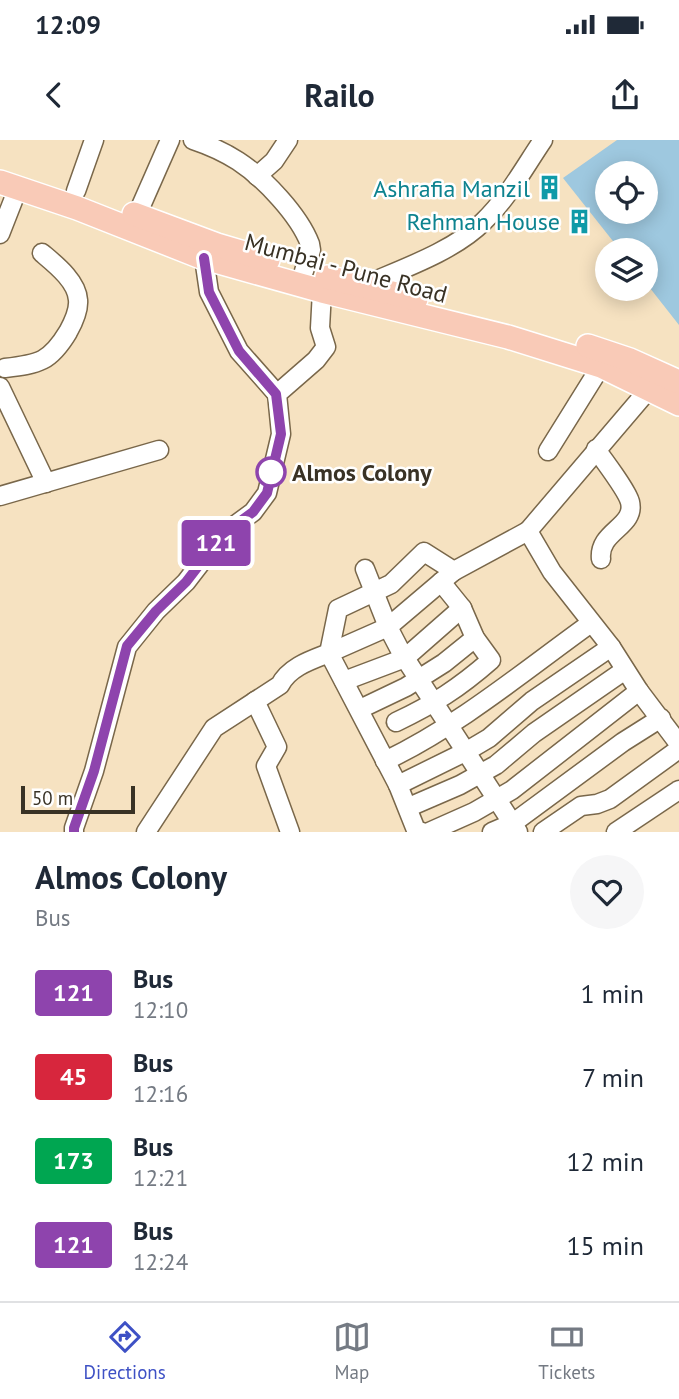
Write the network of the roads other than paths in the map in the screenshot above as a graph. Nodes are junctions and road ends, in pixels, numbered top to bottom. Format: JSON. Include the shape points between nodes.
{"nodes":[{"id":1,"x":94,"y":140,"type":"edge"},
{"id":2,"x":170,"y":140,"type":"edge"},
{"id":3,"x":193,"y":140,"type":"edge"},
{"id":4,"x":288,"y":140,"type":"edge"},
{"id":5,"x":543,"y":140,"type":"edge"},
{"id":6,"x":0,"y":167,"type":"edge"},
{"id":7,"x":257,"y":176,"type":"junction"},
{"id":8,"x":9,"y":185,"type":"edge"},
{"id":9,"x":76,"y":191,"type":"junction"},
{"id":10,"x":137,"y":215,"type":"junction"},
{"id":11,"x":0,"y":234,"type":"edge"},
{"id":12,"x":42,"y":253,"type":"dead end"},
{"id":13,"x":204,"y":258,"type":"junction"},
{"id":14,"x":304,"y":271,"type":"junction"},
{"id":15,"x":365,"y":285,"type":"junction"},
{"id":16,"x":322,"y":291,"type":"junction"},
{"id":17,"x":601,"y":366,"type":"junction"},
{"id":18,"x":2,"y":368,"type":"edge"},
{"id":19,"x":663,"y":381,"type":"edge"},
{"id":20,"x":0,"y":387,"type":"edge"},
{"id":21,"x":276,"y":394,"type":"junction"},
{"id":22,"x":679,"y":404,"type":"edge"},
{"id":23,"x":596,"y":449,"type":"junction"},
{"id":24,"x":159,"y":450,"type":"dead end"},
{"id":25,"x":548,"y":451,"type":"dead end"},
{"id":26,"x":46,"y":483,"type":"junction"},
{"id":27,"x":0,"y":496,"type":"edge"},
{"id":28,"x":528,"y":531,"type":"junction"},
{"id":29,"x":601,"y":559,"type":"dead end"},
{"id":30,"x":365,"y":569,"type":"dead end"},
{"id":31,"x":447,"y":577,"type":"junction"},
{"id":32,"x":374,"y":593,"type":"junction"},
{"id":33,"x":462,"y":608,"type":"junction"},
{"id":34,"x":591,"y":623,"type":"junction"},
{"id":35,"x":387,"y":628,"type":"junction"},
{"id":36,"x":475,"y":638,"type":"junction"},
{"id":37,"x":611,"y":647,"type":"junction"},
{"id":38,"x":329,"y":653,"type":"junction"},
{"id":39,"x":405,"y":658,"type":"junction"},
{"id":40,"x":625,"y":670,"type":"junction"},
{"id":41,"x":418,"y":679,"type":"junction"},
{"id":42,"x":344,"y":681,"type":"junction"},
{"id":43,"x":639,"y":691,"type":"junction"},
{"id":44,"x":255,"y":701,"type":"junction"},
{"id":45,"x":435,"y":703,"type":"junction"},
{"id":46,"x":360,"y":709,"type":"junction"},
{"id":47,"x":661,"y":718,"type":"junction"},
{"id":48,"x":396,"y":722,"type":"dead end"},
{"id":49,"x":449,"y":725,"type":"junction"},
{"id":50,"x":679,"y":747,"type":"edge"},
{"id":51,"x":467,"y":751,"type":"junction"},
{"id":52,"x":385,"y":761,"type":"junction"},
{"id":53,"x":480,"y":774,"type":"junction"},
{"id":54,"x":398,"y":785,"type":"junction"},
{"id":55,"x":679,"y":790,"type":"edge"},
{"id":56,"x":496,"y":799,"type":"junction"},
{"id":57,"x":409,"y":807,"type":"junction"},
{"id":58,"x":515,"y":827,"type":"edge"},
{"id":59,"x":74,"y":832,"type":"edge"},
{"id":60,"x":146,"y":832,"type":"edge"},
{"id":61,"x":290,"y":832,"type":"edge"},
{"id":62,"x":422,"y":832,"type":"edge"},
{"id":63,"x":429,"y":832,"type":"edge"},
{"id":64,"x":492,"y":832,"type":"edge"},
{"id":65,"x":543,"y":832,"type":"edge"},
{"id":66,"x":616,"y":832,"type":"edge"}],
"edges":[{"from":1,"to":9,"type":"street"},
{"from":2,"to":10,"type":"street"},
{"from":3,"to":7,"type":"street","via":[[237,160]]},
{"from":4,"to":7,"type":"street"},
{"from":5,"to":15,"type":"street","via":[[482,224],[432,256]]},
{"from":6,"to":9,"type":"main road","name":"Mumbai - Pune Road","via":[[31,181]]},
{"from":7,"to":14,"type":"street","via":[[307,235],[311,250]]},
{"from":8,"to":11,"type":"street"},
{"from":8,"to":13,"type":"main road","name":"Mumbai - Pune Road"},
{"from":9,"to":10,"type":"main road","name":"Mumbai - Pune Road"},
{"from":10,"to":14,"type":"main road","name":"Mumbai - Pune Road"},
{"from":12,"to":18,"type":"street","via":[[65,273],[78,299],[73,323],[57,351],[29,365]]},
{"from":13,"to":16,"type":"main road","name":"Mumbai - Pune Road"},
{"from":13,"to":21,"type":"street","via":[[209,292],[239,351]]},
{"from":14,"to":15,"type":"main road","name":"Mumbai - Pune Road"},
{"from":15,"to":19,"type":"main road","name":"Mumbai - Pune Road","via":[[630,360]]},
{"from":16,"to":17,"type":"main road","name":"Mumbai - Pune Road","via":[[508,337]]},
{"from":16,"to":21,"type":"street","via":[[320,328],[326,347]]},
{"from":17,"to":19,"type":"main road","name":"Mumbai - Pune Road"},
{"from":17,"to":25,"type":"street"},
{"from":19,"to":22,"type":"main road","name":"Mumbai - Pune Road"},
{"from":19,"to":23,"type":"street"},
{"from":20,"to":26,"type":"street"},
{"from":21,"to":59,"type":"street","via":[[281,434],[267,493],[253,512],[223,534],[127,646]]},
{"from":23,"to":28,"type":"street"},
{"from":23,"to":29,"type":"street","via":[[630,502],[629,515],[603,542]]},
{"from":24,"to":26,"type":"street"},
{"from":26,"to":27,"type":"street"},
{"from":28,"to":31,"type":"street"},
{"from":28,"to":34,"type":"street"},
{"from":30,"to":32,"type":"street"},
{"from":31,"to":32,"type":"street","via":[[424,552],[391,584]]},
{"from":31,"to":33,"type":"street"},
{"from":31,"to":35,"type":"street"},
{"from":32,"to":35,"type":"street"},
{"from":32,"to":38,"type":"street","via":[[338,608]]},
{"from":33,"to":36,"type":"street"},
{"from":33,"to":39,"type":"street"},
{"from":34,"to":37,"type":"street"},
{"from":34,"to":49,"type":"street"},
{"from":35,"to":38,"type":"street"},
{"from":35,"to":39,"type":"street"},
{"from":36,"to":41,"type":"street"},
{"from":36,"to":45,"type":"street","via":[[491,660]]},
{"from":37,"to":40,"type":"street"},
{"from":37,"to":51,"type":"street"},
{"from":38,"to":42,"type":"street"},
{"from":38,"to":44,"type":"street","via":[[306,662]]},
{"from":39,"to":41,"type":"street"},
{"from":39,"to":42,"type":"street"},
{"from":40,"to":43,"type":"street"},
{"from":40,"to":53,"type":"street"},
{"from":41,"to":45,"type":"street"},
{"from":41,"to":46,"type":"street"},
{"from":42,"to":46,"type":"street"},
{"from":43,"to":47,"type":"street"},
{"from":43,"to":56,"type":"street"},
{"from":44,"to":60,"type":"street","via":[[214,727]]},
{"from":44,"to":61,"type":"street","via":[[277,747],[266,766]]},
{"from":45,"to":48,"type":"street"},
{"from":45,"to":49,"type":"street"},
{"from":46,"to":52,"type":"street"},
{"from":47,"to":50,"type":"street"},
{"from":47,"to":58,"type":"street","via":[[623,742]]},
{"from":49,"to":51,"type":"street"},
{"from":49,"to":52,"type":"street"},
{"from":50,"to":65,"type":"street","via":[[610,799],[581,806]]},
{"from":51,"to":53,"type":"street"},
{"from":51,"to":54,"type":"street"},
{"from":52,"to":54,"type":"street"},
{"from":53,"to":56,"type":"street"},
{"from":53,"to":57,"type":"street"},
{"from":54,"to":57,"type":"street"},
{"from":55,"to":66,"type":"street"},
{"from":56,"to":58,"type":"street"},
{"from":56,"to":63,"type":"street"},
{"from":57,"to":62,"type":"street","via":[[416,830]]},
{"from":58,"to":64,"type":"street"}]}
